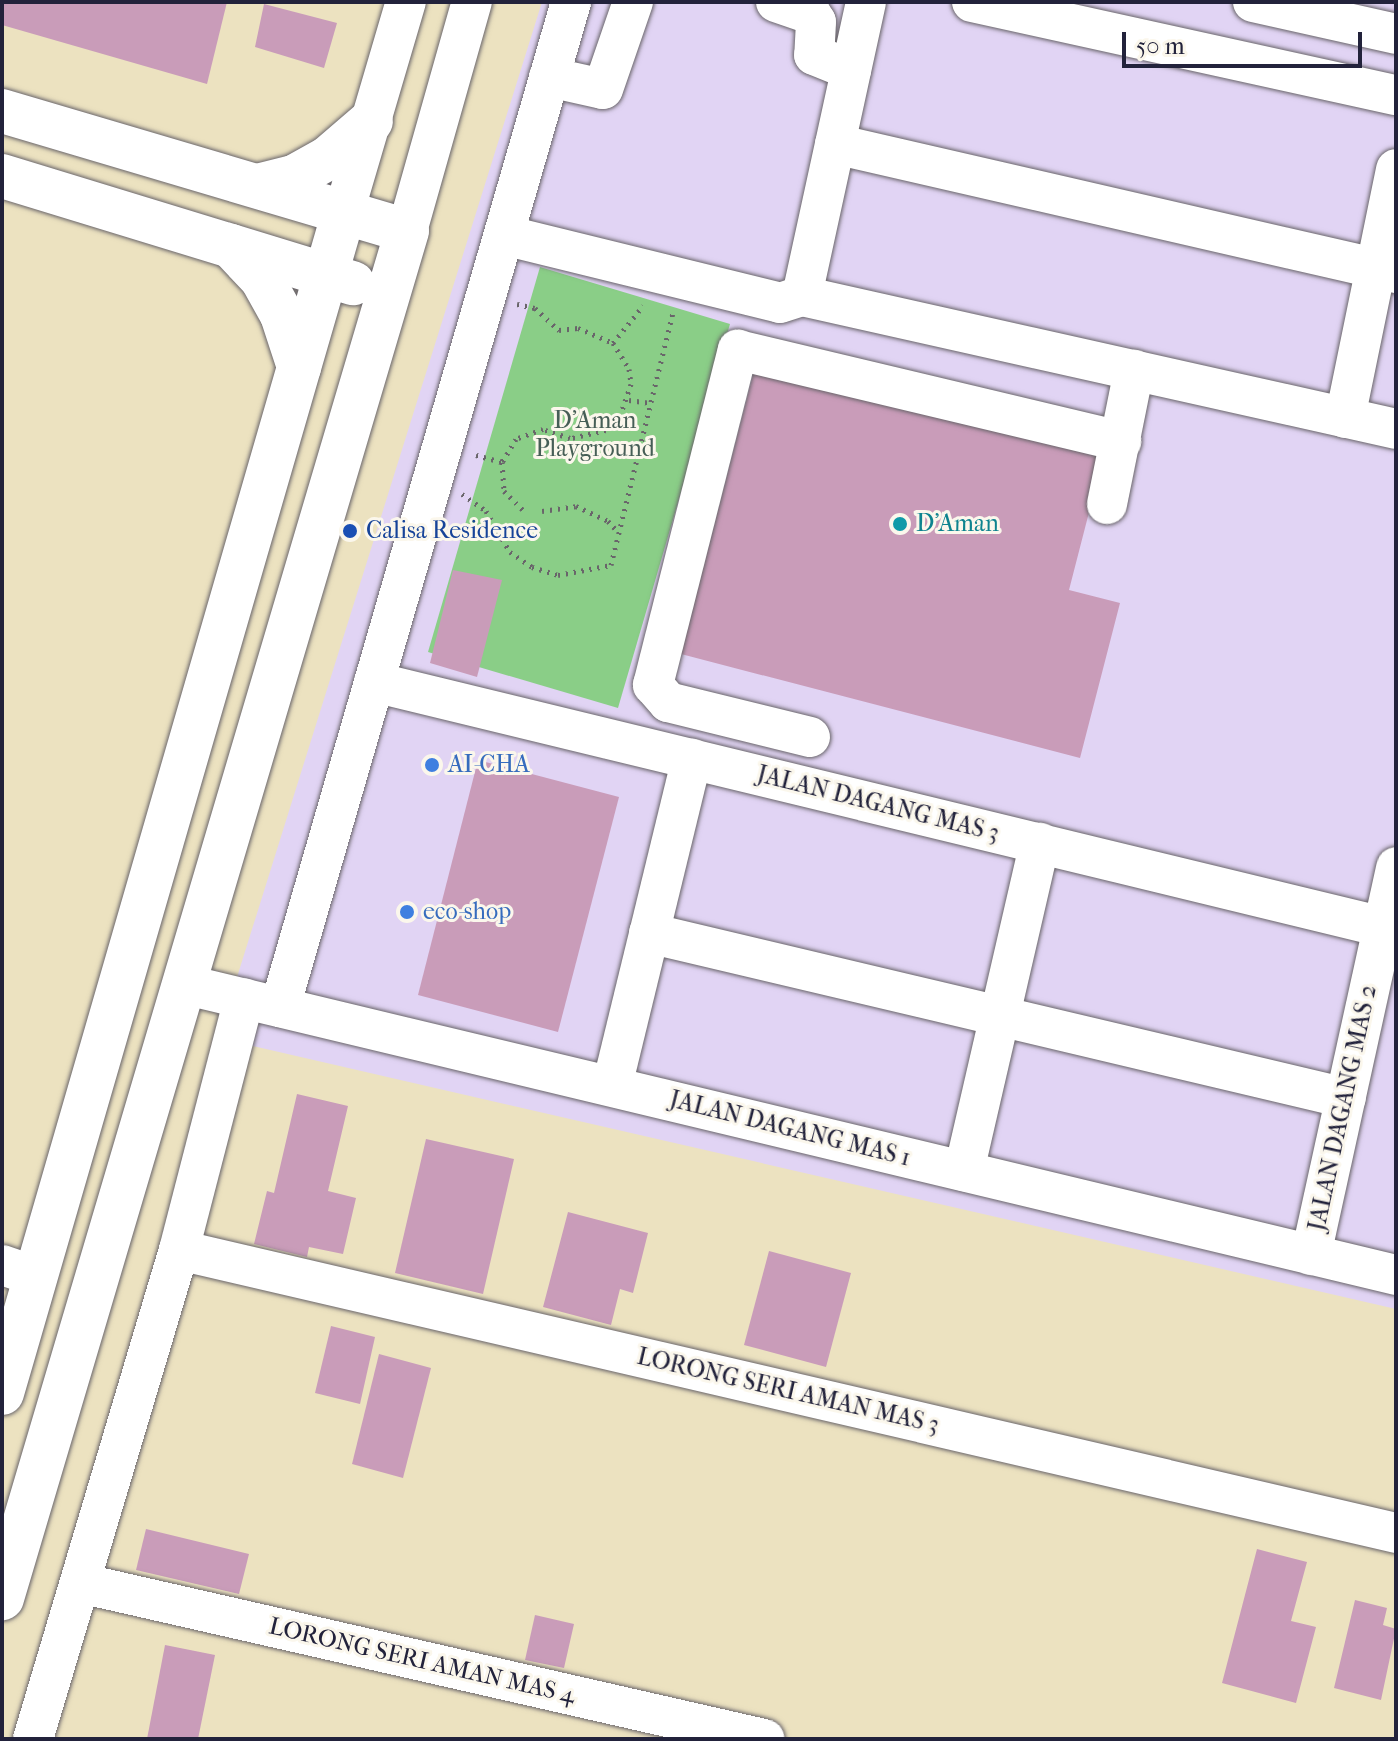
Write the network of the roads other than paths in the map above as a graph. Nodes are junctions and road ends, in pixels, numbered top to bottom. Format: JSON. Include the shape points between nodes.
{"nodes":[{"id":1,"x":406,"y":2,"type":"edge"},
{"id":2,"x":472,"y":2,"type":"edge"},
{"id":3,"x":571,"y":2,"type":"edge"},
{"id":4,"x":633,"y":2,"type":"edge"},
{"id":5,"x":776,"y":2,"type":"edge"},
{"id":6,"x":866,"y":2,"type":"edge"},
{"id":7,"x":972,"y":2,"type":"edge"},
{"id":8,"x":1253,"y":2,"type":"edge"},
{"id":9,"x":1396,"y":34,"type":"edge"},
{"id":10,"x":851,"y":70,"type":"junction"},
{"id":11,"x":549,"y":77,"type":"junction"},
{"id":12,"x":1396,"y":95,"type":"edge"},
{"id":13,"x":2,"y":111,"type":"edge"},
{"id":14,"x":371,"y":121,"type":"junction"},
{"id":15,"x":835,"y":144,"type":"junction"},
{"id":16,"x":1396,"y":169,"type":"edge"},
{"id":17,"x":2,"y":176,"type":"edge"},
{"id":18,"x":257,"y":186,"type":"junction"},
{"id":19,"x":344,"y":212,"type":"junction"},
{"id":20,"x":407,"y":231,"type":"junction"},
{"id":21,"x":504,"y":235,"type":"junction"},
{"id":22,"x":230,"y":246,"type":"junction"},
{"id":23,"x":1386,"y":271,"type":"edge"},
{"id":24,"x":326,"y":275,"type":"junction"},
{"id":25,"x":386,"y":293,"type":"junction"},
{"id":26,"x":802,"y":296,"type":"junction"},
{"id":27,"x":299,"y":367,"type":"junction"},
{"id":28,"x":1134,"y":370,"type":"junction"},
{"id":29,"x":1345,"y":418,"type":"junction"},
{"id":30,"x":1396,"y":429,"type":"edge"},
{"id":31,"x":1121,"y":441,"type":"junction"},
{"id":32,"x":1107,"y":504,"type":"dead end"},
{"id":33,"x":374,"y":682,"type":"junction"},
{"id":34,"x":810,"y":737,"type":"dead end"},
{"id":35,"x":692,"y":759,"type":"junction"},
{"id":36,"x":1040,"y":843,"type":"junction"},
{"id":37,"x":1396,"y":867,"type":"edge"},
{"id":38,"x":1383,"y":927,"type":"junction"},
{"id":39,"x":649,"y":933,"type":"junction"},
{"id":40,"x":183,"y":984,"type":"junction"},
{"id":41,"x":262,"y":1002,"type":"junction"},
{"id":42,"x":999,"y":1016,"type":"junction"},
{"id":43,"x":612,"y":1086,"type":"junction"},
{"id":44,"x":1346,"y":1098,"type":"junction"},
{"id":45,"x":964,"y":1171,"type":"junction"},
{"id":46,"x":179,"y":1250,"type":"junction"},
{"id":47,"x":1311,"y":1255,"type":"junction"},
{"id":48,"x":19,"y":1271,"type":"edge"},
{"id":49,"x":1396,"y":1275,"type":"edge"},
{"id":50,"x":2,"y":1393,"type":"edge"},
{"id":51,"x":1396,"y":1533,"type":"edge"},
{"id":52,"x":80,"y":1583,"type":"junction"},
{"id":53,"x":2,"y":1598,"type":"edge"},
{"id":54,"x":33,"y":1739,"type":"edge"},
{"id":55,"x":764,"y":1739,"type":"edge"}],
"edges":[{"from":1,"to":14,"type":"street"},
{"from":2,"to":20,"type":"street"},
{"from":3,"to":11,"type":"street"},
{"from":4,"to":11,"type":"street","via":[[603,89]]},
{"from":5,"to":10,"type":"street","via":[[811,14],[816,22],[814,55]]},
{"from":6,"to":10,"type":"street"},
{"from":7,"to":12,"type":"street"},
{"from":8,"to":9,"type":"street"},
{"from":10,"to":15,"type":"street"},
{"from":11,"to":21,"type":"street"},
{"from":13,"to":18,"type":"main road"},
{"from":14,"to":18,"type":"main road","via":[[327,159],[294,177]]},
{"from":14,"to":19,"type":"street"},
{"from":15,"to":23,"type":"street"},
{"from":15,"to":26,"type":"street"},
{"from":16,"to":23,"type":"street"},
{"from":17,"to":22,"type":"main road"},
{"from":18,"to":19,"type":"main road"},
{"from":19,"to":20,"type":"main road"},
{"from":19,"to":24,"type":"main road"},
{"from":20,"to":25,"type":"main road"},
{"from":21,"to":26,"type":"street","via":[[780,303]]},
{"from":21,"to":33,"type":"street"},
{"from":22,"to":24,"type":"main road"},
{"from":22,"to":27,"type":"main road","via":[[262,279],[282,315]]},
{"from":23,"to":29,"type":"street"},
{"from":24,"to":25,"type":"main road"},
{"from":24,"to":27,"type":"main road"},
{"from":25,"to":40,"type":"main road"},
{"from":26,"to":28,"type":"street"},
{"from":27,"to":48,"type":"main road"},
{"from":28,"to":29,"type":"street"},
{"from":28,"to":31,"type":"street"},
{"from":29,"to":30,"type":"street"},
{"from":31,"to":32,"type":"street"},
{"from":31,"to":34,"type":"street","via":[[738,350],[653,685],[668,702]]},
{"from":33,"to":35,"type":"street","name":"JALAN DAGANG MAS 3"},
{"from":33,"to":41,"type":"street"},
{"from":35,"to":36,"type":"street","name":"JALAN DAGANG MAS 3"},
{"from":35,"to":39,"type":"street"},
{"from":36,"to":38,"type":"street","name":"JALAN DAGANG MAS 3"},
{"from":36,"to":42,"type":"street"},
{"from":37,"to":38,"type":"street","name":"JALAN DAGANG MAS 2"},
{"from":38,"to":44,"type":"street","name":"JALAN DAGANG MAS 2"},
{"from":39,"to":42,"type":"street"},
{"from":39,"to":43,"type":"street"},
{"from":40,"to":41,"type":"street","name":"JALAN DAGANG MAS 1"},
{"from":40,"to":53,"type":"main road"},
{"from":41,"to":43,"type":"street","name":"JALAN DAGANG MAS 1"},
{"from":41,"to":46,"type":"street"},
{"from":42,"to":44,"type":"street"},
{"from":42,"to":45,"type":"street"},
{"from":43,"to":45,"type":"street","name":"JALAN DAGANG MAS 1"},
{"from":44,"to":47,"type":"street","name":"JALAN DAGANG MAS 2"},
{"from":45,"to":47,"type":"street","name":"JALAN DAGANG MAS 1"},
{"from":46,"to":51,"type":"street","name":"LORONG SERI AMAN MAS 3"},
{"from":46,"to":52,"type":"street"},
{"from":47,"to":49,"type":"street","name":"JALAN DAGANG MAS 1"},
{"from":48,"to":50,"type":"main road"},
{"from":52,"to":54,"type":"street"},
{"from":52,"to":55,"type":"street","name":"LORONG SERI AMAN MAS 4"}]}
